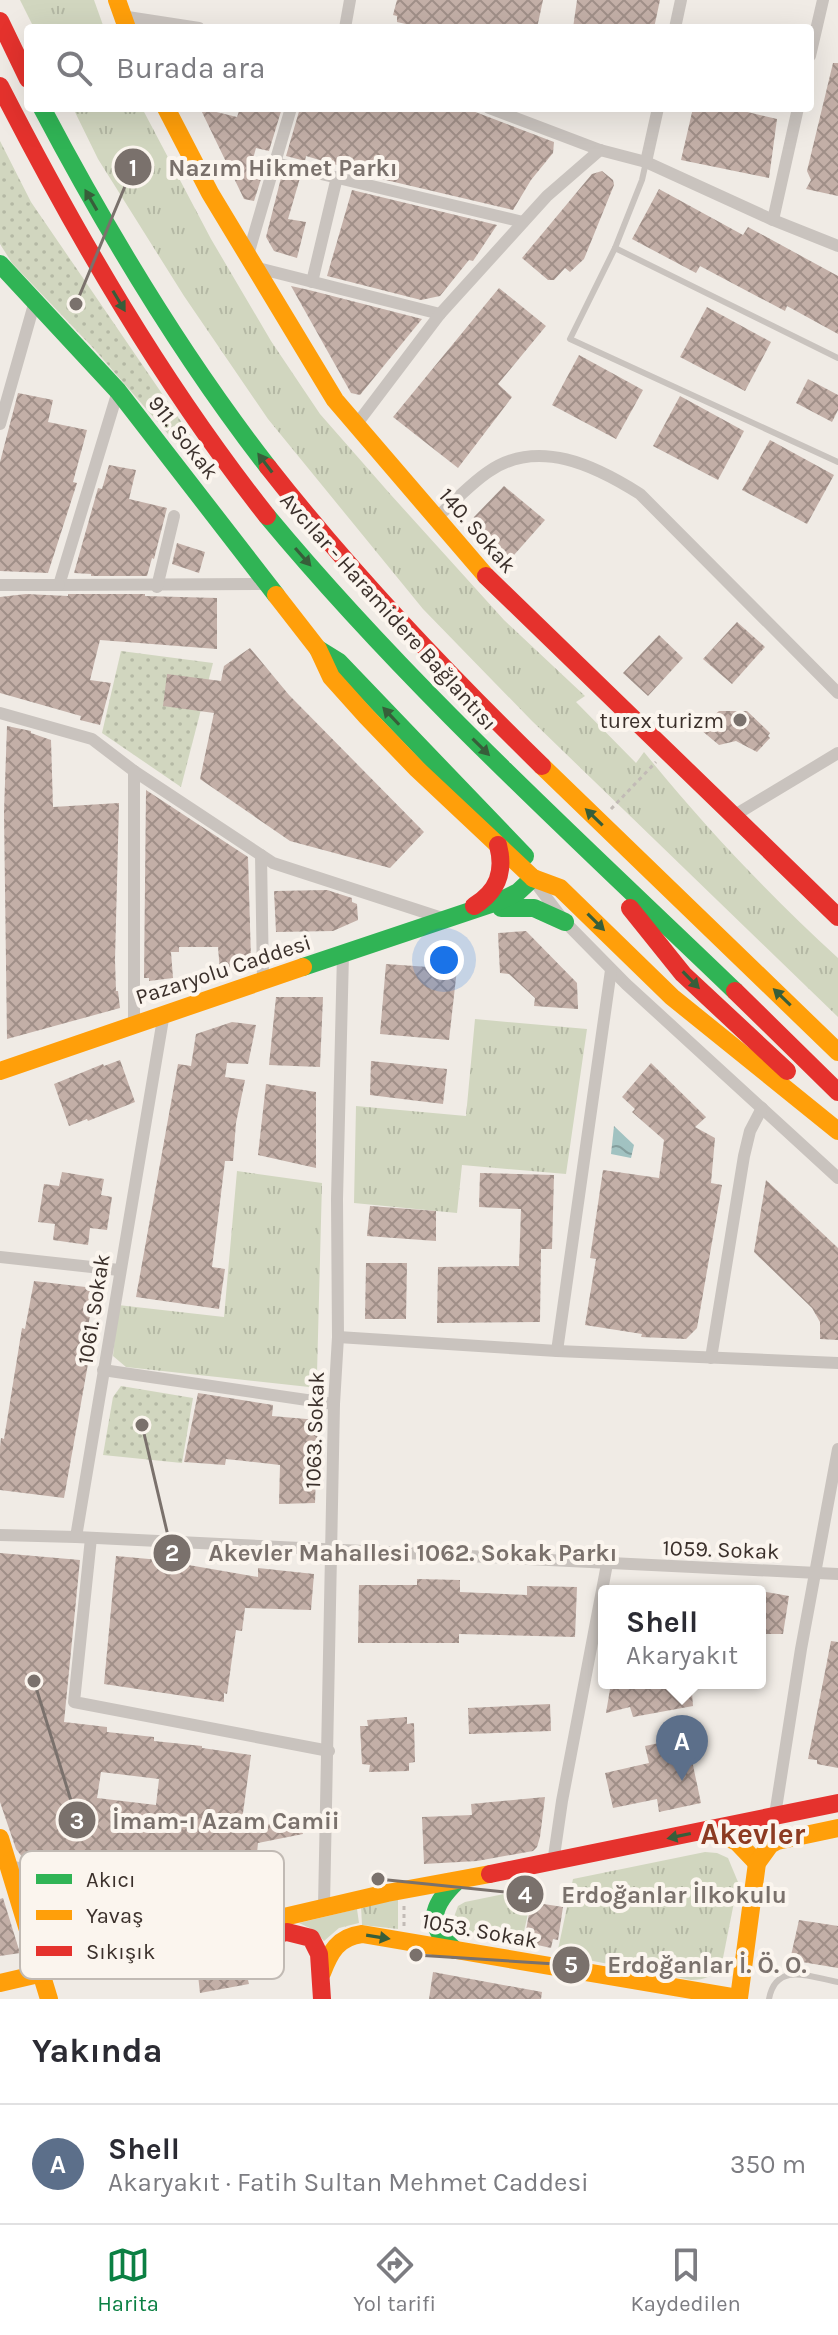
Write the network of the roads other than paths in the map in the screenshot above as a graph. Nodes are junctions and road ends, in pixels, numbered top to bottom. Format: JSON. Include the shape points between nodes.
{"nodes":[{"id":1,"x":350,"y":0,"type":"edge"},
{"id":2,"x":681,"y":0,"type":"edge"},
{"id":3,"x":823,"y":0,"type":"edge"},
{"id":4,"x":122,"y":15,"type":"edge"},
{"id":5,"x":0,"y":21,"type":"edge"},
{"id":6,"x":175,"y":24,"type":"edge"},
{"id":7,"x":346,"y":24,"type":"edge"},
{"id":8,"x":676,"y":24,"type":"edge"},
{"id":9,"x":814,"y":39,"type":"edge"},
{"id":10,"x":24,"y":71,"type":"edge"},
{"id":11,"x":0,"y":86,"type":"edge"},
{"id":12,"x":44,"y":112,"type":"edge"},
{"id":13,"x":168,"y":112,"type":"edge"},
{"id":14,"x":290,"y":112,"type":"edge"},
{"id":15,"x":500,"y":112,"type":"edge"},
{"id":16,"x":657,"y":112,"type":"edge"},
{"id":17,"x":797,"y":112,"type":"edge"},
{"id":18,"x":600,"y":150,"type":"junction"},
{"id":19,"x":646,"y":162,"type":"junction"},
{"id":20,"x":275,"y":163,"type":"junction"},
{"id":21,"x":337,"y":177,"type":"junction"},
{"id":22,"x":773,"y":220,"type":"junction"},
{"id":23,"x":523,"y":222,"type":"junction"},
{"id":24,"x":838,"y":246,"type":"edge"},
{"id":25,"x":615,"y":248,"type":"junction"},
{"id":26,"x":251,"y":261,"type":"junction"},
{"id":27,"x":0,"y":264,"type":"edge"},
{"id":28,"x":312,"y":282,"type":"junction"},
{"id":29,"x":35,"y":301,"type":"junction"},
{"id":30,"x":440,"y":314,"type":"junction"},
{"id":31,"x":838,"y":358,"type":"edge"},
{"id":32,"x":118,"y":391,"type":"junction"},
{"id":33,"x":0,"y":424,"type":"edge"},
{"id":34,"x":356,"y":425,"type":"junction"},
{"id":35,"x":838,"y":462,"type":"edge"},
{"id":36,"x":174,"y":516,"type":"dead end"},
{"id":37,"x":436,"y":518,"type":"junction"},
{"id":38,"x":269,"y":584,"type":"junction"},
{"id":39,"x":0,"y":585,"type":"edge"},
{"id":40,"x":59,"y":585,"type":"junction"},
{"id":41,"x":157,"y":587,"type":"junction"},
{"id":42,"x":318,"y":649,"type":"junction"},
{"id":43,"x":838,"y":693,"type":"edge"},
{"id":44,"x":0,"y":713,"type":"edge"},
{"id":45,"x":838,"y":753,"type":"edge"},
{"id":46,"x":134,"y":771,"type":"junction"},
{"id":47,"x":735,"y":815,"type":"junction"},
{"id":48,"x":498,"y":845,"type":"junction"},
{"id":49,"x":261,"y":855,"type":"junction"},
{"id":50,"x":611,"y":874,"type":"junction"},
{"id":51,"x":533,"y":878,"type":"junction"},
{"id":52,"x":453,"y":915,"type":"junction"},
{"id":53,"x":838,"y":917,"type":"edge"},
{"id":54,"x":565,"y":922,"type":"junction"},
{"id":55,"x":343,"y":954,"type":"junction"},
{"id":56,"x":611,"y":970,"type":"junction"},
{"id":57,"x":263,"y":980,"type":"junction"},
{"id":58,"x":164,"y":1013,"type":"junction"},
{"id":59,"x":134,"y":1024,"type":"junction"},
{"id":60,"x":838,"y":1052,"type":"edge"},
{"id":61,"x":0,"y":1071,"type":"edge"},
{"id":62,"x":838,"y":1092,"type":"edge"},
{"id":63,"x":762,"y":1108,"type":"junction"},
{"id":64,"x":838,"y":1121,"type":"edge"},
{"id":65,"x":838,"y":1131,"type":"edge"},
{"id":66,"x":838,"y":1178,"type":"edge"},
{"id":67,"x":0,"y":1257,"type":"edge"},
{"id":68,"x":119,"y":1270,"type":"junction"},
{"id":69,"x":338,"y":1337,"type":"junction"},
{"id":70,"x":557,"y":1351,"type":"junction"},
{"id":71,"x":711,"y":1358,"type":"junction"},
{"id":72,"x":838,"y":1363,"type":"edge"},
{"id":73,"x":103,"y":1370,"type":"junction"},
{"id":74,"x":334,"y":1404,"type":"junction"},
{"id":75,"x":838,"y":1449,"type":"edge"},
{"id":76,"x":0,"y":1535,"type":"edge"},
{"id":77,"x":76,"y":1537,"type":"junction"},
{"id":78,"x":91,"y":1538,"type":"junction"},
{"id":79,"x":330,"y":1551,"type":"junction"},
{"id":80,"x":607,"y":1564,"type":"junction"},
{"id":81,"x":815,"y":1573,"type":"junction"},
{"id":82,"x":838,"y":1574,"type":"edge"},
{"id":83,"x":603,"y":1585,"type":"edge"},
{"id":84,"x":598,"y":1611,"type":"edge"},
{"id":85,"x":329,"y":1751,"type":"junction"},
{"id":86,"x":838,"y":1803,"type":"edge"},
{"id":87,"x":775,"y":1815,"type":"junction"},
{"id":88,"x":838,"y":1828,"type":"edge"},
{"id":89,"x":709,"y":1829,"type":"junction"},
{"id":90,"x":0,"y":1838,"type":"edge"},
{"id":91,"x":553,"y":1863,"type":"junction"},
{"id":92,"x":757,"y":1863,"type":"junction"},
{"id":93,"x":8,"y":1866,"type":"junction"},
{"id":94,"x":20,"y":1868,"type":"edge"},
{"id":95,"x":457,"y":1881,"type":"junction"},
{"id":96,"x":20,"y":1903,"type":"edge"},
{"id":97,"x":324,"y":1906,"type":"junction"},
{"id":98,"x":284,"y":1915,"type":"edge"},
{"id":99,"x":284,"y":1933,"type":"edge"},
{"id":100,"x":455,"y":1950,"type":"junction"},
{"id":101,"x":322,"y":1973,"type":"junction"},
{"id":102,"x":20,"y":1978,"type":"edge"},
{"id":103,"x":44,"y":1979,"type":"edge"},
{"id":104,"x":838,"y":1982,"type":"edge"},
{"id":105,"x":0,"y":1983,"type":"edge"},
{"id":106,"x":739,"y":1998,"type":"edge"},
{"id":107,"x":49,"y":1999,"type":"edge"},
{"id":108,"x":322,"y":1999,"type":"edge"},
{"id":109,"x":746,"y":1999,"type":"edge"},
{"id":110,"x":769,"y":1999,"type":"edge"}],
"edges":[{"from":1,"to":7,"type":"street"},
{"from":2,"to":8,"type":"street"},
{"from":3,"to":9,"type":"street"},
{"from":4,"to":6,"type":"street"},
{"from":5,"to":10,"type":"main road"},
{"from":11,"to":50,"type":"main road","name":"Avcılar - Haramidere Bağlantısı","one_way":true,"via":[[76,231],[146,346],[266,514],[379,641]]},
{"from":60,"to":12,"type":"main road","name":"Avcılar - Haramidere Bağlantısı","one_way":true,"via":[[502,728],[305,514],[172,336]]},
{"from":13,"to":26,"type":"main road","name":"140. Sokak"},
{"from":14,"to":20,"type":"street"},
{"from":15,"to":18,"type":"street"},
{"from":16,"to":19,"type":"street"},
{"from":17,"to":22,"type":"street"},
{"from":18,"to":19,"type":"street"},
{"from":18,"to":23,"type":"street"},
{"from":19,"to":22,"type":"street"},
{"from":19,"to":25,"type":"lane"},
{"from":20,"to":21,"type":"street"},
{"from":20,"to":26,"type":"street"},
{"from":21,"to":23,"type":"street"},
{"from":21,"to":28,"type":"street"},
{"from":22,"to":24,"type":"street"},
{"from":23,"to":30,"type":"street"},
{"from":25,"to":31,"type":"lane"},
{"from":25,"to":35,"type":"lane","via":[[570,339]]},
{"from":26,"to":28,"type":"street"},
{"from":26,"to":34,"type":"main road","name":"140. Sokak","via":[[335,400]]},
{"from":27,"to":29,"type":"main road","name":"911. Sokak"},
{"from":28,"to":30,"type":"street"},
{"from":29,"to":32,"type":"main road","name":"911. Sokak"},
{"from":29,"to":33,"type":"street"},
{"from":30,"to":34,"type":"street"},
{"from":32,"to":38,"type":"main road","name":"911. Sokak"},
{"from":32,"to":40,"type":"street"},
{"from":34,"to":37,"type":"main road","name":"140. Sokak"},
{"from":36,"to":41,"type":"street"},
{"from":37,"to":43,"type":"street","via":[[489,471],[524,457],[567,457],[605,471],[640,494]]},
{"from":37,"to":47,"type":"main road","name":"140. Sokak","via":[[496,588]]},
{"from":38,"to":41,"type":"street"},
{"from":38,"to":42,"type":"main road","name":"911. Sokak"},
{"from":39,"to":40,"type":"street"},
{"from":40,"to":41,"type":"street"},
{"from":42,"to":48,"type":"main road","name":"911. Sokak","via":[[331,677],[357,706]]},
{"from":51,"to":42,"type":"main road","name":"911. Sokak","one_way":true,"via":[[518,847],[339,662]]},
{"from":44,"to":46,"type":"street","via":[[92,739]]},
{"from":45,"to":47,"type":"street"},
{"from":46,"to":49,"type":"street"},
{"from":46,"to":59,"type":"street"},
{"from":47,"to":53,"type":"main road","name":"140. Sokak"},
{"from":48,"to":51,"type":"main road","name":"911. Sokak"},
{"from":48,"to":52,"type":"main road","via":[[500,879],[480,903]]},
{"from":49,"to":52,"type":"street","via":[[273,863]]},
{"from":49,"to":57,"type":"street"},
{"from":50,"to":62,"type":"main road","name":"Avcılar - Haramidere Bağlantısı"},
{"from":50,"to":64,"type":"main road","one_way":true,"via":[[643,929]]},
{"from":51,"to":52,"type":"main road","via":[[506,899]]},
{"from":51,"to":54,"type":"street"},
{"from":51,"to":65,"type":"main road","name":"911. Sokak","one_way":true,"via":[[560,888],[672,997]]},
{"from":52,"to":54,"type":"main road","via":[[520,905],[543,909]]},
{"from":52,"to":55,"type":"main road","name":"Pazaryolu Caddesi"},
{"from":54,"to":56,"type":"street"},
{"from":55,"to":57,"type":"main road","name":"Pazaryolu Caddesi"},
{"from":55,"to":69,"type":"street","name":"1063. Sokak"},
{"from":56,"to":63,"type":"street"},
{"from":56,"to":70,"type":"street"},
{"from":57,"to":58,"type":"main road","name":"Pazaryolu Caddesi"},
{"from":58,"to":59,"type":"main road","name":"Pazaryolu Caddesi"},
{"from":58,"to":68,"type":"street","name":"1061. Sokak"},
{"from":59,"to":61,"type":"main road","name":"Pazaryolu Caddesi"},
{"from":63,"to":66,"type":"street"},
{"from":63,"to":71,"type":"street","via":[[744,1156]]},
{"from":67,"to":68,"type":"street"},
{"from":68,"to":73,"type":"street","name":"1061. Sokak"},
{"from":69,"to":70,"type":"street"},
{"from":69,"to":74,"type":"street","name":"1063. Sokak"},
{"from":70,"to":71,"type":"street"},
{"from":71,"to":72,"type":"street"},
{"from":73,"to":74,"type":"street"},
{"from":73,"to":77,"type":"street","name":"1061. Sokak"},
{"from":74,"to":79,"type":"street","name":"1063. Sokak"},
{"from":75,"to":81,"type":"street"},
{"from":76,"to":77,"type":"street"},
{"from":77,"to":78,"type":"street","name":"1059. Sokak"},
{"from":78,"to":79,"type":"street","name":"1059. Sokak"},
{"from":78,"to":85,"type":"street","via":[[74,1702]]},
{"from":79,"to":80,"type":"street","name":"1059. Sokak"},
{"from":79,"to":85,"type":"street","name":"1063. Sokak"},
{"from":80,"to":81,"type":"street","name":"1059. Sokak"},
{"from":80,"to":83,"type":"street"},
{"from":81,"to":82,"type":"street","name":"1059. Sokak"},
{"from":81,"to":87,"type":"street"},
{"from":84,"to":91,"type":"street"},
{"from":85,"to":97,"type":"street","name":"1063. Sokak"},
{"from":86,"to":87,"type":"main road"},
{"from":87,"to":89,"type":"main road"},
{"from":88,"to":92,"type":"main road","via":[[777,1841]]},
{"from":89,"to":91,"type":"main road","one_way":true},
{"from":89,"to":92,"type":"main road","via":[[739,1842]]},
{"from":90,"to":93,"type":"main road"},
{"from":91,"to":95,"type":"main road"},
{"from":92,"to":106,"type":"main road"},
{"from":93,"to":94,"type":"street"},
{"from":93,"to":96,"type":"main road"},
{"from":95,"to":97,"type":"main road"},
{"from":95,"to":100,"type":"main road","via":[[441,1896],[434,1920],[441,1939]]},
{"from":97,"to":98,"type":"main road"},
{"from":99,"to":101,"type":"main road","via":[[311,1938]]},
{"from":101,"to":100,"type":"main road","name":"1053. Sokak","one_way":true,"via":[[344,1936],[362,1934]]},
{"from":100,"to":106,"type":"main road","name":"1053. Sokak"},
{"from":101,"to":108,"type":"main road"},
{"from":102,"to":105,"type":"main road"},
{"from":103,"to":107,"type":"main road"},
{"from":104,"to":110,"type":"lane","via":[[783,1975],[774,1981]]},
{"from":106,"to":109,"type":"street","name":"1053. Sokak"}]}
